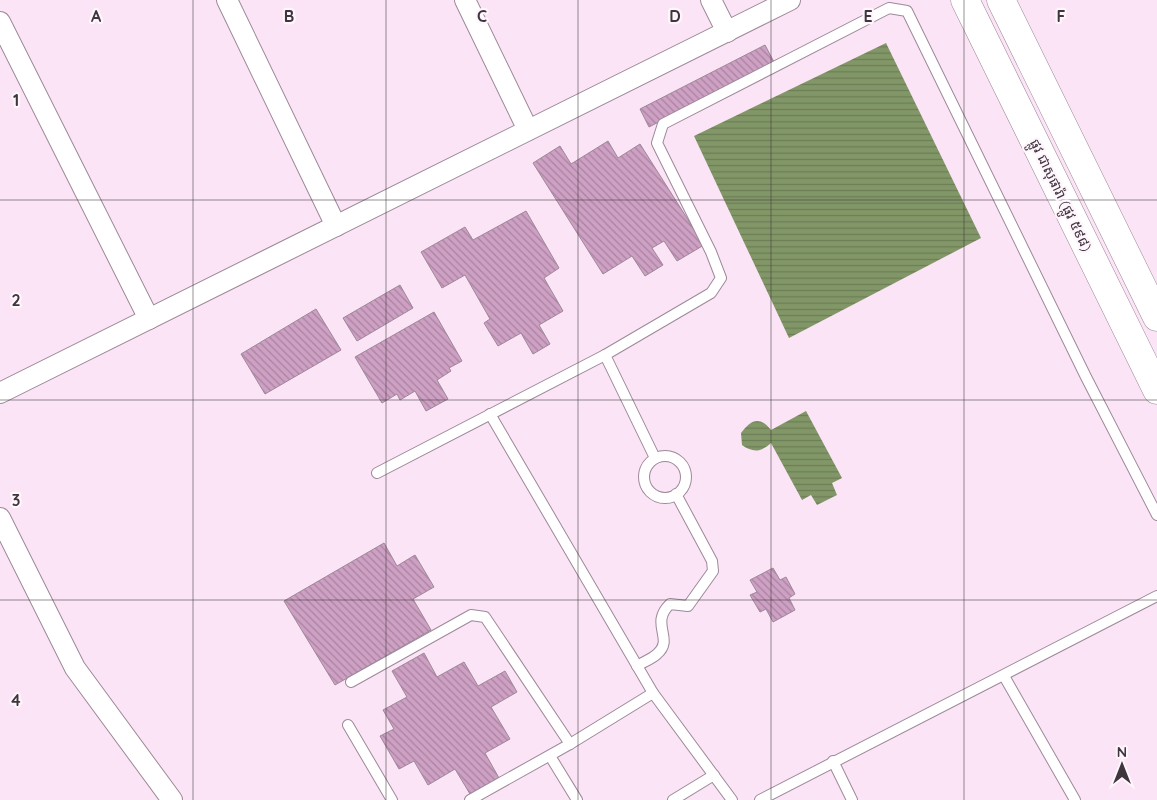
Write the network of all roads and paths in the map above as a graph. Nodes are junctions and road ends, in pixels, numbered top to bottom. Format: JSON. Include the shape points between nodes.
{"nodes":[{"id":1,"x":227,"y":0,"type":"edge"},
{"id":2,"x":465,"y":0,"type":"edge"},
{"id":3,"x":711,"y":0,"type":"edge"},
{"id":4,"x":790,"y":0,"type":"edge"},
{"id":5,"x":965,"y":0,"type":"edge"},
{"id":6,"x":1001,"y":0,"type":"edge"},
{"id":7,"x":0,"y":22,"type":"edge"},
{"id":8,"x":726,"y":32,"type":"junction"},
{"id":9,"x":528,"y":130,"type":"junction"},
{"id":10,"x":336,"y":226,"type":"junction"},
{"id":11,"x":1157,"y":317,"type":"edge"},
{"id":12,"x":149,"y":319,"type":"junction"},
{"id":13,"x":605,"y":355,"type":"junction"},
{"id":14,"x":1157,"y":390,"type":"edge"},
{"id":15,"x":0,"y":393,"type":"edge"},
{"id":16,"x":490,"y":414,"type":"junction"},
{"id":17,"x":655,"y":458,"type":"junction"},
{"id":18,"x":377,"y":473,"type":"dead end"},
{"id":19,"x":676,"y":494,"type":"junction"},
{"id":20,"x":1157,"y":515,"type":"edge"},
{"id":21,"x":0,"y":518,"type":"edge"},
{"id":22,"x":1157,"y":596,"type":"edge"},
{"id":23,"x":637,"y":666,"type":"junction"},
{"id":24,"x":1004,"y":676,"type":"junction"},
{"id":25,"x":350,"y":682,"type":"dead end"},
{"id":26,"x":653,"y":693,"type":"junction"},
{"id":27,"x":348,"y":725,"type":"dead end"},
{"id":28,"x":570,"y":744,"type":"junction"},
{"id":29,"x":550,"y":756,"type":"junction"},
{"id":30,"x":833,"y":761,"type":"junction"},
{"id":31,"x":714,"y":775,"type":"junction"},
{"id":32,"x":172,"y":800,"type":"edge"},
{"id":33,"x":392,"y":800,"type":"edge"},
{"id":34,"x":470,"y":800,"type":"edge"},
{"id":35,"x":577,"y":800,"type":"edge"},
{"id":36,"x":673,"y":800,"type":"edge"},
{"id":37,"x":732,"y":800,"type":"edge"},
{"id":38,"x":760,"y":800,"type":"edge"},
{"id":39,"x":852,"y":800,"type":"edge"},
{"id":40,"x":1075,"y":800,"type":"edge"}],
"edges":[{"from":1,"to":10,"type":"street"},
{"from":2,"to":9,"type":"street"},
{"from":3,"to":8,"type":"street"},
{"from":4,"to":8,"type":"street"},
{"from":5,"to":14,"type":"main road","name":"ផ្លូវ ជាសុផារ៉ា (ផ្លូវ ៥៩៨)"},
{"from":6,"to":11,"type":"main road"},
{"from":7,"to":12,"type":"street"},
{"from":8,"to":9,"type":"street"},
{"from":9,"to":10,"type":"street"},
{"from":10,"to":12,"type":"street"},
{"from":12,"to":15,"type":"street"},
{"from":13,"to":16,"type":"lane"},
{"from":13,"to":17,"type":"lane"},
{"from":13,"to":20,"type":"lane","via":[[710,293],[721,278],[657,143],[663,124],[889,8],[906,11]]},
{"from":16,"to":18,"type":"lane"},
{"from":16,"to":23,"type":"lane"},
{"from":17,"to":19,"type":"lane","via":[[676,459],[683,466],[686,476],[683,487]]},
{"from":17,"to":19,"type":"lane","via":[[644,471],[646,487],[660,497]]},
{"from":19,"to":23,"type":"lane","via":[[712,561],[712,571],[688,606],[670,604],[662,612],[664,644],[658,654]]},
{"from":21,"to":32,"type":"street","via":[[75,668]]},
{"from":22,"to":24,"type":"lane"},
{"from":23,"to":26,"type":"lane"},
{"from":24,"to":30,"type":"lane"},
{"from":24,"to":40,"type":"lane"},
{"from":25,"to":28,"type":"lane","via":[[471,615],[486,617]]},
{"from":26,"to":28,"type":"lane"},
{"from":26,"to":31,"type":"lane"},
{"from":27,"to":33,"type":"lane"},
{"from":28,"to":29,"type":"lane"},
{"from":29,"to":34,"type":"lane"},
{"from":29,"to":35,"type":"lane"},
{"from":30,"to":38,"type":"lane"},
{"from":30,"to":39,"type":"lane"},
{"from":31,"to":36,"type":"lane"},
{"from":31,"to":37,"type":"lane"}]}
